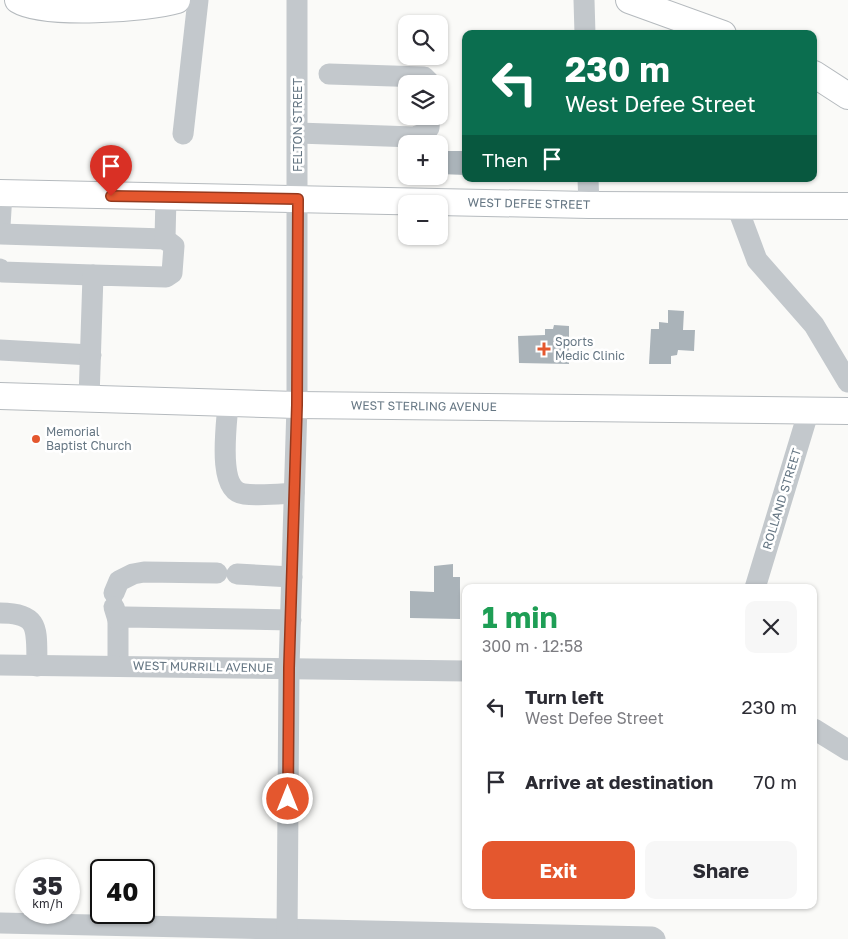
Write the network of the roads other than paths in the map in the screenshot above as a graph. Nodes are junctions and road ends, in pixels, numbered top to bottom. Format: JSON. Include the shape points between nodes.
{"nodes":[{"id":1,"x":18,"y":0,"type":"edge"},
{"id":2,"x":177,"y":0,"type":"edge"},
{"id":3,"x":198,"y":0,"type":"edge"},
{"id":4,"x":297,"y":0,"type":"edge"},
{"id":5,"x":584,"y":0,"type":"edge"},
{"id":6,"x":629,"y":0,"type":"edge"},
{"id":7,"x":585,"y":30,"type":"edge"},
{"id":8,"x":712,"y":30,"type":"edge"},
{"id":9,"x":329,"y":74,"type":"dead end"},
{"id":10,"x":398,"y":76,"type":"edge"},
{"id":11,"x":817,"y":76,"type":"edge"},
{"id":12,"x":848,"y":96,"type":"edge"},
{"id":13,"x":429,"y":125,"type":"edge"},
{"id":14,"x":183,"y":134,"type":"dead end"},
{"id":15,"x":298,"y":134,"type":"junction"},
{"id":16,"x":588,"y":182,"type":"edge"},
{"id":17,"x":1,"y":193,"type":"edge"},
{"id":18,"x":166,"y":196,"type":"junction"},
{"id":19,"x":298,"y":199,"type":"junction"},
{"id":20,"x":736,"y":204,"type":"junction"},
{"id":21,"x":589,"y":205,"type":"junction"},
{"id":22,"x":848,"y":206,"type":"edge"},
{"id":23,"x":0,"y":226,"type":"edge"},
{"id":24,"x":0,"y":234,"type":"edge"},
{"id":25,"x":165,"y":239,"type":"junction"},
{"id":26,"x":0,"y":269,"type":"edge"},
{"id":27,"x":93,"y":275,"type":"junction"},
{"id":28,"x":0,"y":350,"type":"edge"},
{"id":29,"x":90,"y":355,"type":"junction"},
{"id":30,"x":848,"y":382,"type":"edge"},
{"id":31,"x":0,"y":396,"type":"edge"},
{"id":32,"x":89,"y":399,"type":"junction"},
{"id":33,"x":228,"y":403,"type":"junction"},
{"id":34,"x":297,"y":405,"type":"junction"},
{"id":35,"x":809,"y":410,"type":"junction"},
{"id":36,"x":848,"y":411,"type":"edge"},
{"id":37,"x":294,"y":494,"type":"junction"},
{"id":38,"x":292,"y":577,"type":"junction"},
{"id":39,"x":756,"y":584,"type":"edge"},
{"id":40,"x":115,"y":607,"type":"junction"},
{"id":41,"x":0,"y":613,"type":"edge"},
{"id":42,"x":291,"y":620,"type":"junction"},
{"id":43,"x":0,"y":665,"type":"edge"},
{"id":44,"x":37,"y":666,"type":"junction"},
{"id":45,"x":118,"y":666,"type":"junction"},
{"id":46,"x":289,"y":668,"type":"junction"},
{"id":47,"x":462,"y":671,"type":"edge"},
{"id":48,"x":817,"y":731,"type":"edge"},
{"id":49,"x":848,"y":750,"type":"edge"},
{"id":50,"x":0,"y":923,"type":"edge"},
{"id":51,"x":287,"y":934,"type":"edge"},
{"id":52,"x":655,"y":939,"type":"edge"}],
"edges":[{"from":1,"to":2,"type":"main road","via":[[67,10],[131,8]]},
{"from":3,"to":14,"type":"street"},
{"from":4,"to":15,"type":"street","name":"FELTON STREET"},
{"from":5,"to":7,"type":"street"},
{"from":6,"to":8,"type":"main road"},
{"from":9,"to":10,"type":"street"},
{"from":11,"to":12,"type":"main road"},
{"from":13,"to":15,"type":"street","via":[[423,134],[414,137]]},
{"from":15,"to":19,"type":"street","name":"FELTON STREET"},
{"from":16,"to":21,"type":"street"},
{"from":17,"to":18,"type":"main road","name":"WEST DEFEE STREET"},
{"from":17,"to":23,"type":"street"},
{"from":18,"to":19,"type":"main road","name":"WEST DEFEE STREET"},
{"from":18,"to":25,"type":"street"},
{"from":19,"to":21,"type":"main road","name":"WEST DEFEE STREET"},
{"from":19,"to":34,"type":"street","name":"FELTON STREET"},
{"from":20,"to":21,"type":"main road","name":"WEST DEFEE STREET"},
{"from":20,"to":22,"type":"main road","name":"WEST DEFEE STREET"},
{"from":20,"to":30,"type":"street","via":[[757,260],[814,325]]},
{"from":24,"to":25,"type":"street"},
{"from":25,"to":27,"type":"street","via":[[174,246],[172,273],[166,277]]},
{"from":26,"to":27,"type":"street","via":[[2,272]]},
{"from":27,"to":29,"type":"street"},
{"from":28,"to":29,"type":"street"},
{"from":29,"to":32,"type":"street"},
{"from":31,"to":32,"type":"main road","name":"WEST STERLING AVENUE"},
{"from":32,"to":33,"type":"main road","name":"WEST STERLING AVENUE"},
{"from":33,"to":34,"type":"main road","name":"WEST STERLING AVENUE"},
{"from":33,"to":37,"type":"street","via":[[228,482],[243,494]]},
{"from":34,"to":35,"type":"main road","name":"WEST STERLING AVENUE"},
{"from":34,"to":37,"type":"street","name":"FELTON STREET"},
{"from":35,"to":36,"type":"main road","name":"WEST STERLING AVENUE"},
{"from":35,"to":39,"type":"street","name":"ROLLAND STREET"},
{"from":37,"to":38,"type":"street","name":"FELTON STREET"},
{"from":38,"to":40,"type":"street","via":[[133,574],[120,581]]},
{"from":38,"to":42,"type":"street","name":"FELTON STREET"},
{"from":40,"to":42,"type":"street","via":[[125,617]]},
{"from":40,"to":45,"type":"street"},
{"from":41,"to":44,"type":"street","via":[[19,613],[30,620],[36,629]]},
{"from":42,"to":46,"type":"street","name":"FELTON STREET"},
{"from":43,"to":44,"type":"street","name":"WEST MURRILL AVENUE"},
{"from":44,"to":45,"type":"street","name":"WEST MURRILL AVENUE"},
{"from":45,"to":46,"type":"street","name":"WEST MURRILL AVENUE"},
{"from":46,"to":47,"type":"street","name":"WEST MURRILL AVENUE"},
{"from":46,"to":51,"type":"street","name":"FELTON STREET"},
{"from":48,"to":49,"type":"street"},
{"from":50,"to":51,"type":"street"},
{"from":51,"to":52,"type":"street"}]}
